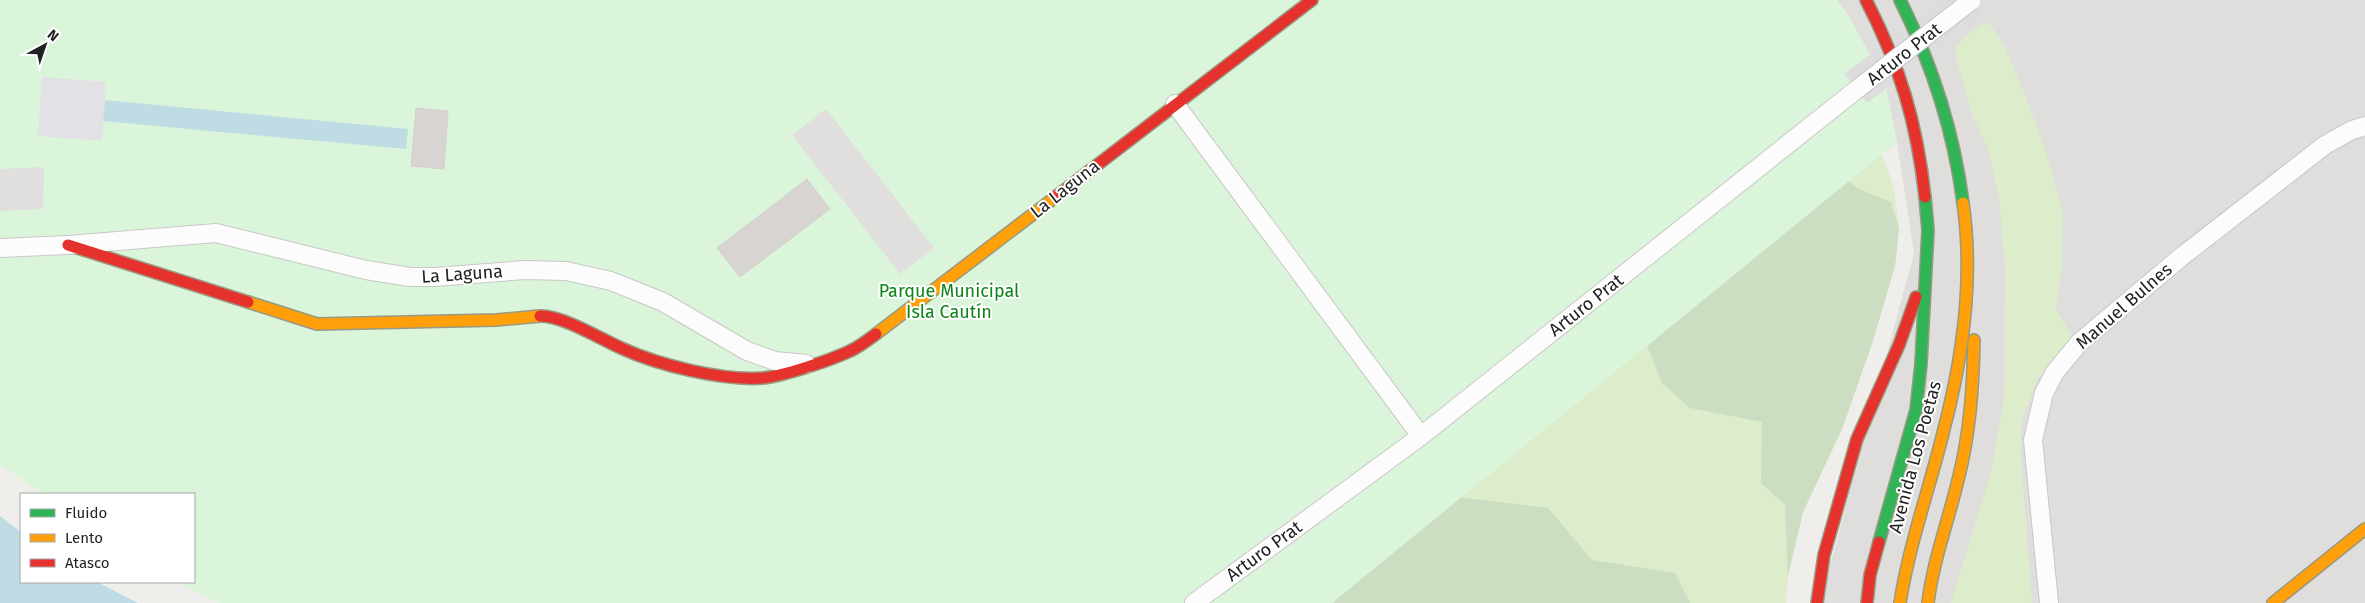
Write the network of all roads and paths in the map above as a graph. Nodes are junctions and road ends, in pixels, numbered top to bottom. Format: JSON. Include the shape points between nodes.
{"nodes":[{"id":1,"x":1312,"y":0,"type":"edge"},
{"id":2,"x":1866,"y":0,"type":"edge"},
{"id":3,"x":1900,"y":0,"type":"edge"},
{"id":4,"x":1972,"y":1,"type":"edge"},
{"id":5,"x":1175,"y":104,"type":"junction"},
{"id":6,"x":2365,"y":126,"type":"edge"},
{"id":7,"x":68,"y":245,"type":"junction"},
{"id":8,"x":0,"y":248,"type":"edge"},
{"id":9,"x":1968,"y":249,"type":"junction"},
{"id":10,"x":1928,"y":268,"type":"junction"},
{"id":11,"x":810,"y":364,"type":"junction"},
{"id":12,"x":1421,"y":436,"type":"junction"},
{"id":13,"x":2365,"y":529,"type":"edge"},
{"id":14,"x":1194,"y":603,"type":"edge"},
{"id":15,"x":1817,"y":603,"type":"edge"},
{"id":16,"x":1867,"y":603,"type":"edge"},
{"id":17,"x":1900,"y":603,"type":"edge"},
{"id":18,"x":1928,"y":603,"type":"edge"},
{"id":19,"x":2049,"y":603,"type":"edge"},
{"id":20,"x":2273,"y":603,"type":"edge"}],
"edges":[{"from":1,"to":5,"type":"main road","name":"La Laguna"},
{"from":2,"to":10,"type":"main road","name":"Avenida Los Poetas","via":[[1888,43],[1912,116],[1926,191]]},
{"from":3,"to":9,"type":"main road","name":"Avenida Los Poetas","via":[[1939,98],[1958,174]]},
{"from":4,"to":12,"type":"street","name":"Arturo Prat","bridge":true},
{"from":5,"to":11,"type":"main road","name":"La Laguna","via":[[898,319],[851,351]]},
{"from":5,"to":12,"type":"street"},
{"from":6,"to":19,"type":"street","name":"Manuel Bulnes","via":[[2325,144],[2079,343],[2055,372],[2044,393],[2032,440]]},
{"from":7,"to":8,"type":"street","name":"La Laguna"},
{"from":7,"to":11,"type":"main road","name":"La Laguna","via":[[317,324],[543,316],[664,364],[712,374],[762,378]]},
{"from":7,"to":11,"type":"street","name":"La Laguna","via":[[216,233],[366,270],[410,277],[435,278],[525,270],[566,271],[611,281],[663,302],[747,351],[774,361]]},
{"from":9,"to":17,"type":"main road","name":"Avenida Los Poetas","via":[[1966,304],[1952,394],[1910,544]]},
{"from":9,"to":18,"type":"main road","via":[[1974,308],[1974,376],[1968,433],[1930,581]]},
{"from":10,"to":15,"type":"main road","via":[[1858,439],[1824,555]]},
{"from":10,"to":16,"type":"main road","name":"Avenida Los Poetas","via":[[1916,410],[1872,567]]},
{"from":12,"to":14,"type":"street","name":"Arturo Prat"},
{"from":13,"to":20,"type":"main road"}]}
